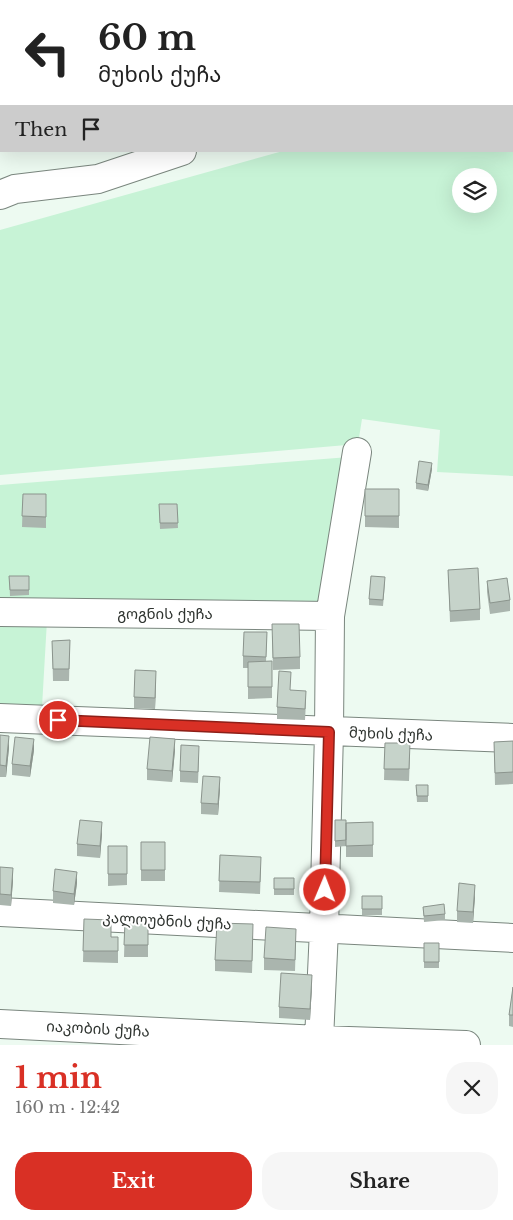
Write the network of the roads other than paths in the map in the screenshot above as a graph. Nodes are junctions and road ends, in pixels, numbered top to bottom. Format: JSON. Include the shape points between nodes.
{"nodes":[{"id":1,"x":179,"y":152,"type":"edge"},
{"id":2,"x":0,"y":195,"type":"edge"},
{"id":3,"x":356,"y":452,"type":"dead end"},
{"id":4,"x":0,"y":612,"type":"edge"},
{"id":5,"x":330,"y":616,"type":"junction"},
{"id":6,"x":0,"y":718,"type":"edge"},
{"id":7,"x":329,"y":732,"type":"junction"},
{"id":8,"x":513,"y":738,"type":"edge"},
{"id":9,"x":0,"y":912,"type":"edge"},
{"id":10,"x":324,"y":929,"type":"junction"},
{"id":11,"x":513,"y":938,"type":"edge"},
{"id":12,"x":0,"y":1024,"type":"edge"},
{"id":13,"x":319,"y":1040,"type":"junction"},
{"id":14,"x":466,"y":1045,"type":"edge"}],
"edges":[{"from":1,"to":2,"type":"street","via":[[98,179],[15,189]]},
{"from":3,"to":5,"type":"street"},
{"from":4,"to":5,"type":"street","name":"გოგნის ქუჩა"},
{"from":5,"to":7,"type":"street"},
{"from":6,"to":7,"type":"street","name":"მუხის ქუჩა"},
{"from":7,"to":8,"type":"street","name":"მუხის ქუჩა"},
{"from":7,"to":10,"type":"street"},
{"from":9,"to":10,"type":"street","name":"კალოუბნის ქუჩა"},
{"from":10,"to":11,"type":"street","name":"კალოუბნის ქუჩა"},
{"from":10,"to":13,"type":"street"},
{"from":12,"to":13,"type":"street","name":"იაკობის ქუჩა"},
{"from":13,"to":14,"type":"street","name":"იაკობის ქუჩა"}]}
